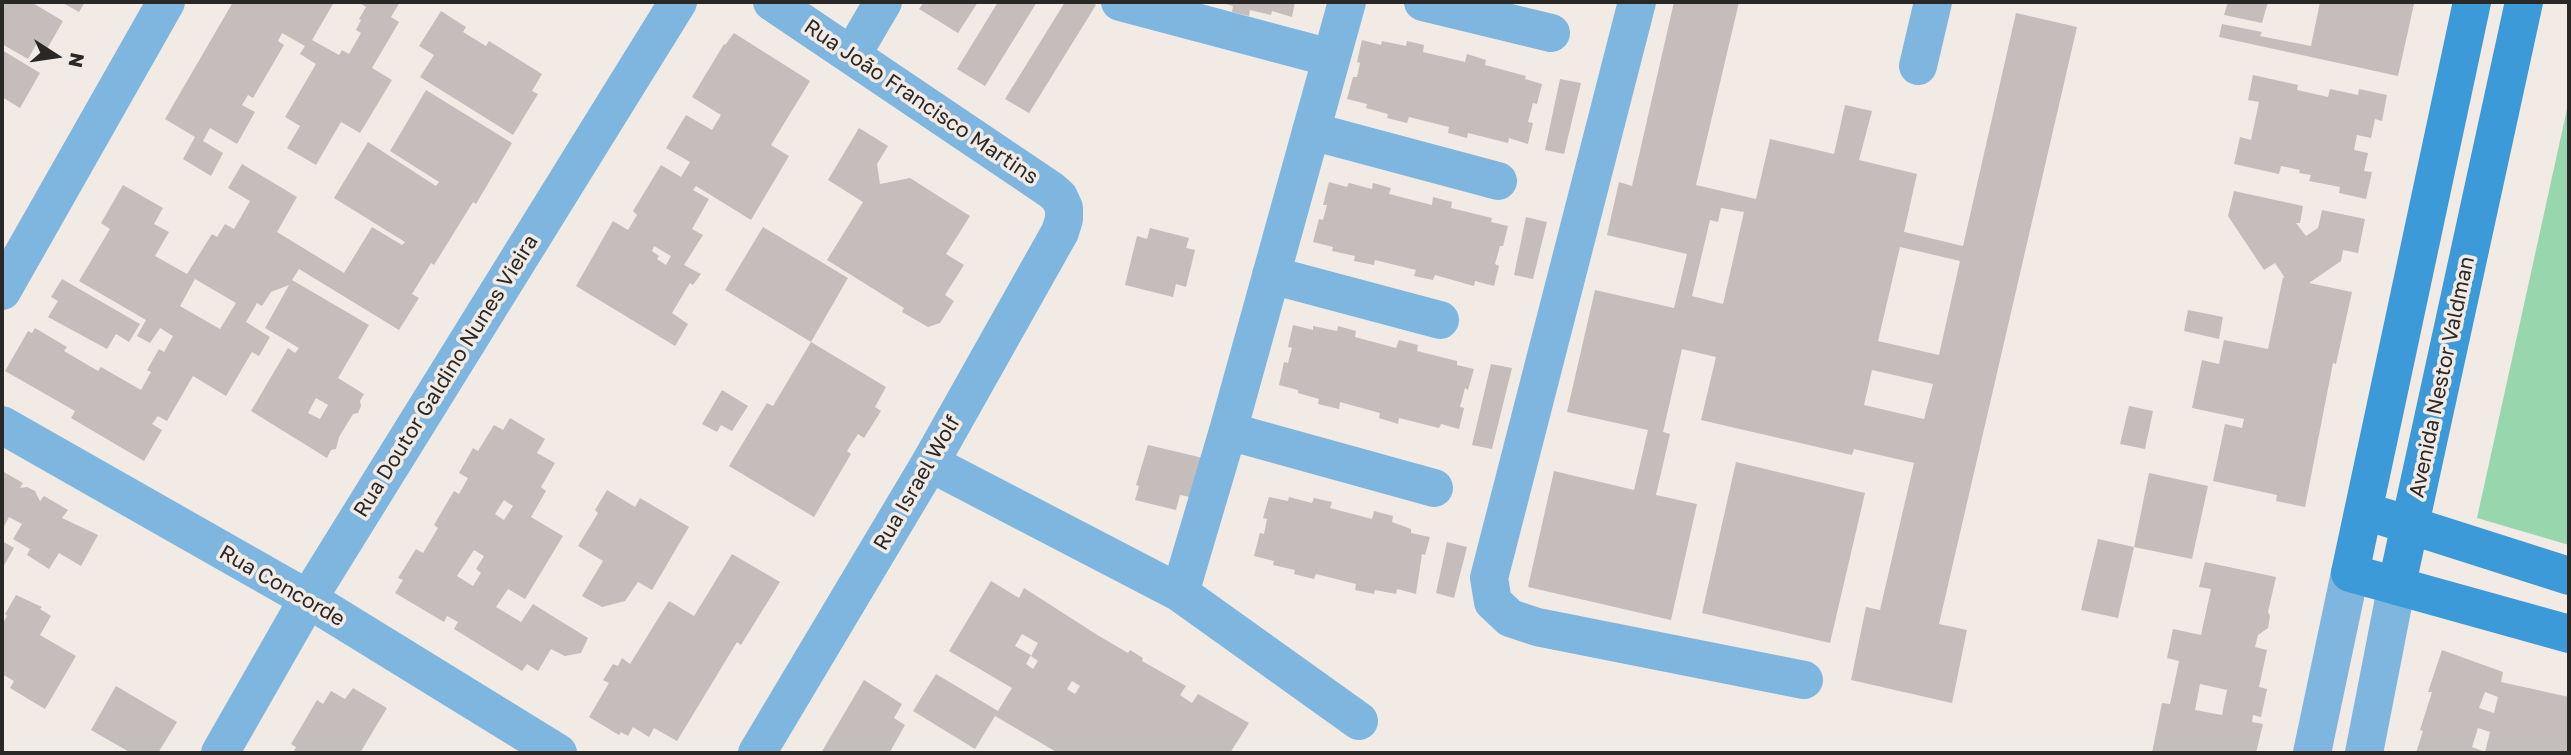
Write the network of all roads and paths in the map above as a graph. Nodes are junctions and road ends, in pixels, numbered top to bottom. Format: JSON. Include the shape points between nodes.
{"nodes":[{"id":1,"x":166,"y":2,"type":"edge"},
{"id":2,"x":678,"y":2,"type":"edge"},
{"id":3,"x":772,"y":2,"type":"edge"},
{"id":4,"x":883,"y":2,"type":"edge"},
{"id":5,"x":1120,"y":2,"type":"edge"},
{"id":6,"x":1347,"y":2,"type":"edge"},
{"id":7,"x":1423,"y":2,"type":"edge"},
{"id":8,"x":1637,"y":2,"type":"edge"},
{"id":9,"x":1933,"y":2,"type":"edge"},
{"id":10,"x":2472,"y":2,"type":"edge"},
{"id":11,"x":2524,"y":2,"type":"edge"},
{"id":12,"x":1551,"y":33,"type":"dead end"},
{"id":13,"x":852,"y":55,"type":"junction"},
{"id":14,"x":1331,"y":58,"type":"junction"},
{"id":15,"x":1918,"y":66,"type":"dead end"},
{"id":16,"x":1311,"y":131,"type":"junction"},
{"id":17,"x":1498,"y":181,"type":"dead end"},
{"id":18,"x":1064,"y":208,"type":"joint"},
{"id":19,"x":1271,"y":275,"type":"junction"},
{"id":20,"x":2,"y":291,"type":"edge"},
{"id":21,"x":1440,"y":320,"type":"dead end"},
{"id":22,"x":2,"y":425,"type":"edge"},
{"id":23,"x":1228,"y":431,"type":"junction"},
{"id":24,"x":930,"y":463,"type":"junction"},
{"id":25,"x":1434,"y":488,"type":"dead end"},
{"id":26,"x":2364,"y":511,"type":"junction"},
{"id":27,"x":2409,"y":525,"type":"junction"},
{"id":28,"x":2350,"y":573,"type":"junction"},
{"id":29,"x":2569,"y":576,"type":"edge"},
{"id":30,"x":2396,"y":584,"type":"junction"},
{"id":31,"x":1180,"y":593,"type":"junction"},
{"id":32,"x":308,"y":599,"type":"junction"},
{"id":33,"x":2569,"y":634,"type":"edge"},
{"id":34,"x":1804,"y":680,"type":"dead end"},
{"id":35,"x":1359,"y":721,"type":"dead end"},
{"id":36,"x":220,"y":753,"type":"edge"},
{"id":37,"x":558,"y":753,"type":"edge"},
{"id":38,"x":757,"y":753,"type":"edge"},
{"id":39,"x":2312,"y":753,"type":"edge"},
{"id":40,"x":2364,"y":753,"type":"edge"}],
"edges":[{"from":1,"to":20,"type":"street"},
{"from":2,"to":32,"type":"street","name":"Rua Doutor Galdino Nunes Vieira"},
{"from":3,"to":13,"type":"street","name":"Rua João Francisco Martins"},
{"from":4,"to":13,"type":"street"},
{"from":5,"to":14,"type":"street"},
{"from":6,"to":14,"type":"street"},
{"from":7,"to":12,"type":"street"},
{"from":8,"to":34,"type":"street","via":[[1489,578],[1493,602],[1510,618],[1537,627]]},
{"from":9,"to":15,"type":"street"},
{"from":10,"to":26,"type":"main road"},
{"from":11,"to":27,"type":"main road","name":"Avenida Nestor Valdman"},
{"from":13,"to":18,"type":"street","name":"Rua João Francisco Martins","via":[[1051,190]]},
{"from":14,"to":16,"type":"street"},
{"from":16,"to":17,"type":"street"},
{"from":16,"to":19,"type":"street"},
{"from":18,"to":24,"type":"street","name":"Rua Israel Wolf","via":[[1060,232]]},
{"from":19,"to":21,"type":"street"},
{"from":19,"to":23,"type":"street"},
{"from":22,"to":32,"type":"street","name":"Rua Concorde"},
{"from":23,"to":25,"type":"street"},
{"from":23,"to":31,"type":"street"},
{"from":24,"to":31,"type":"street"},
{"from":24,"to":38,"type":"street","name":"Rua Israel Wolf"},
{"from":26,"to":27,"type":"main road"},
{"from":26,"to":28,"type":"main road"},
{"from":27,"to":29,"type":"main road"},
{"from":27,"to":30,"type":"main road","name":"Avenida Nestor Valdman"},
{"from":28,"to":30,"type":"main road"},
{"from":28,"to":39,"type":"street"},
{"from":30,"to":33,"type":"main road"},
{"from":30,"to":40,"type":"street","name":"Avenida Nestor Valdman"},
{"from":31,"to":35,"type":"street"},
{"from":32,"to":36,"type":"street","name":"Rua Doutor Galdino Nunes Vieira"},
{"from":32,"to":37,"type":"street","name":"Rua Concorde"}]}
